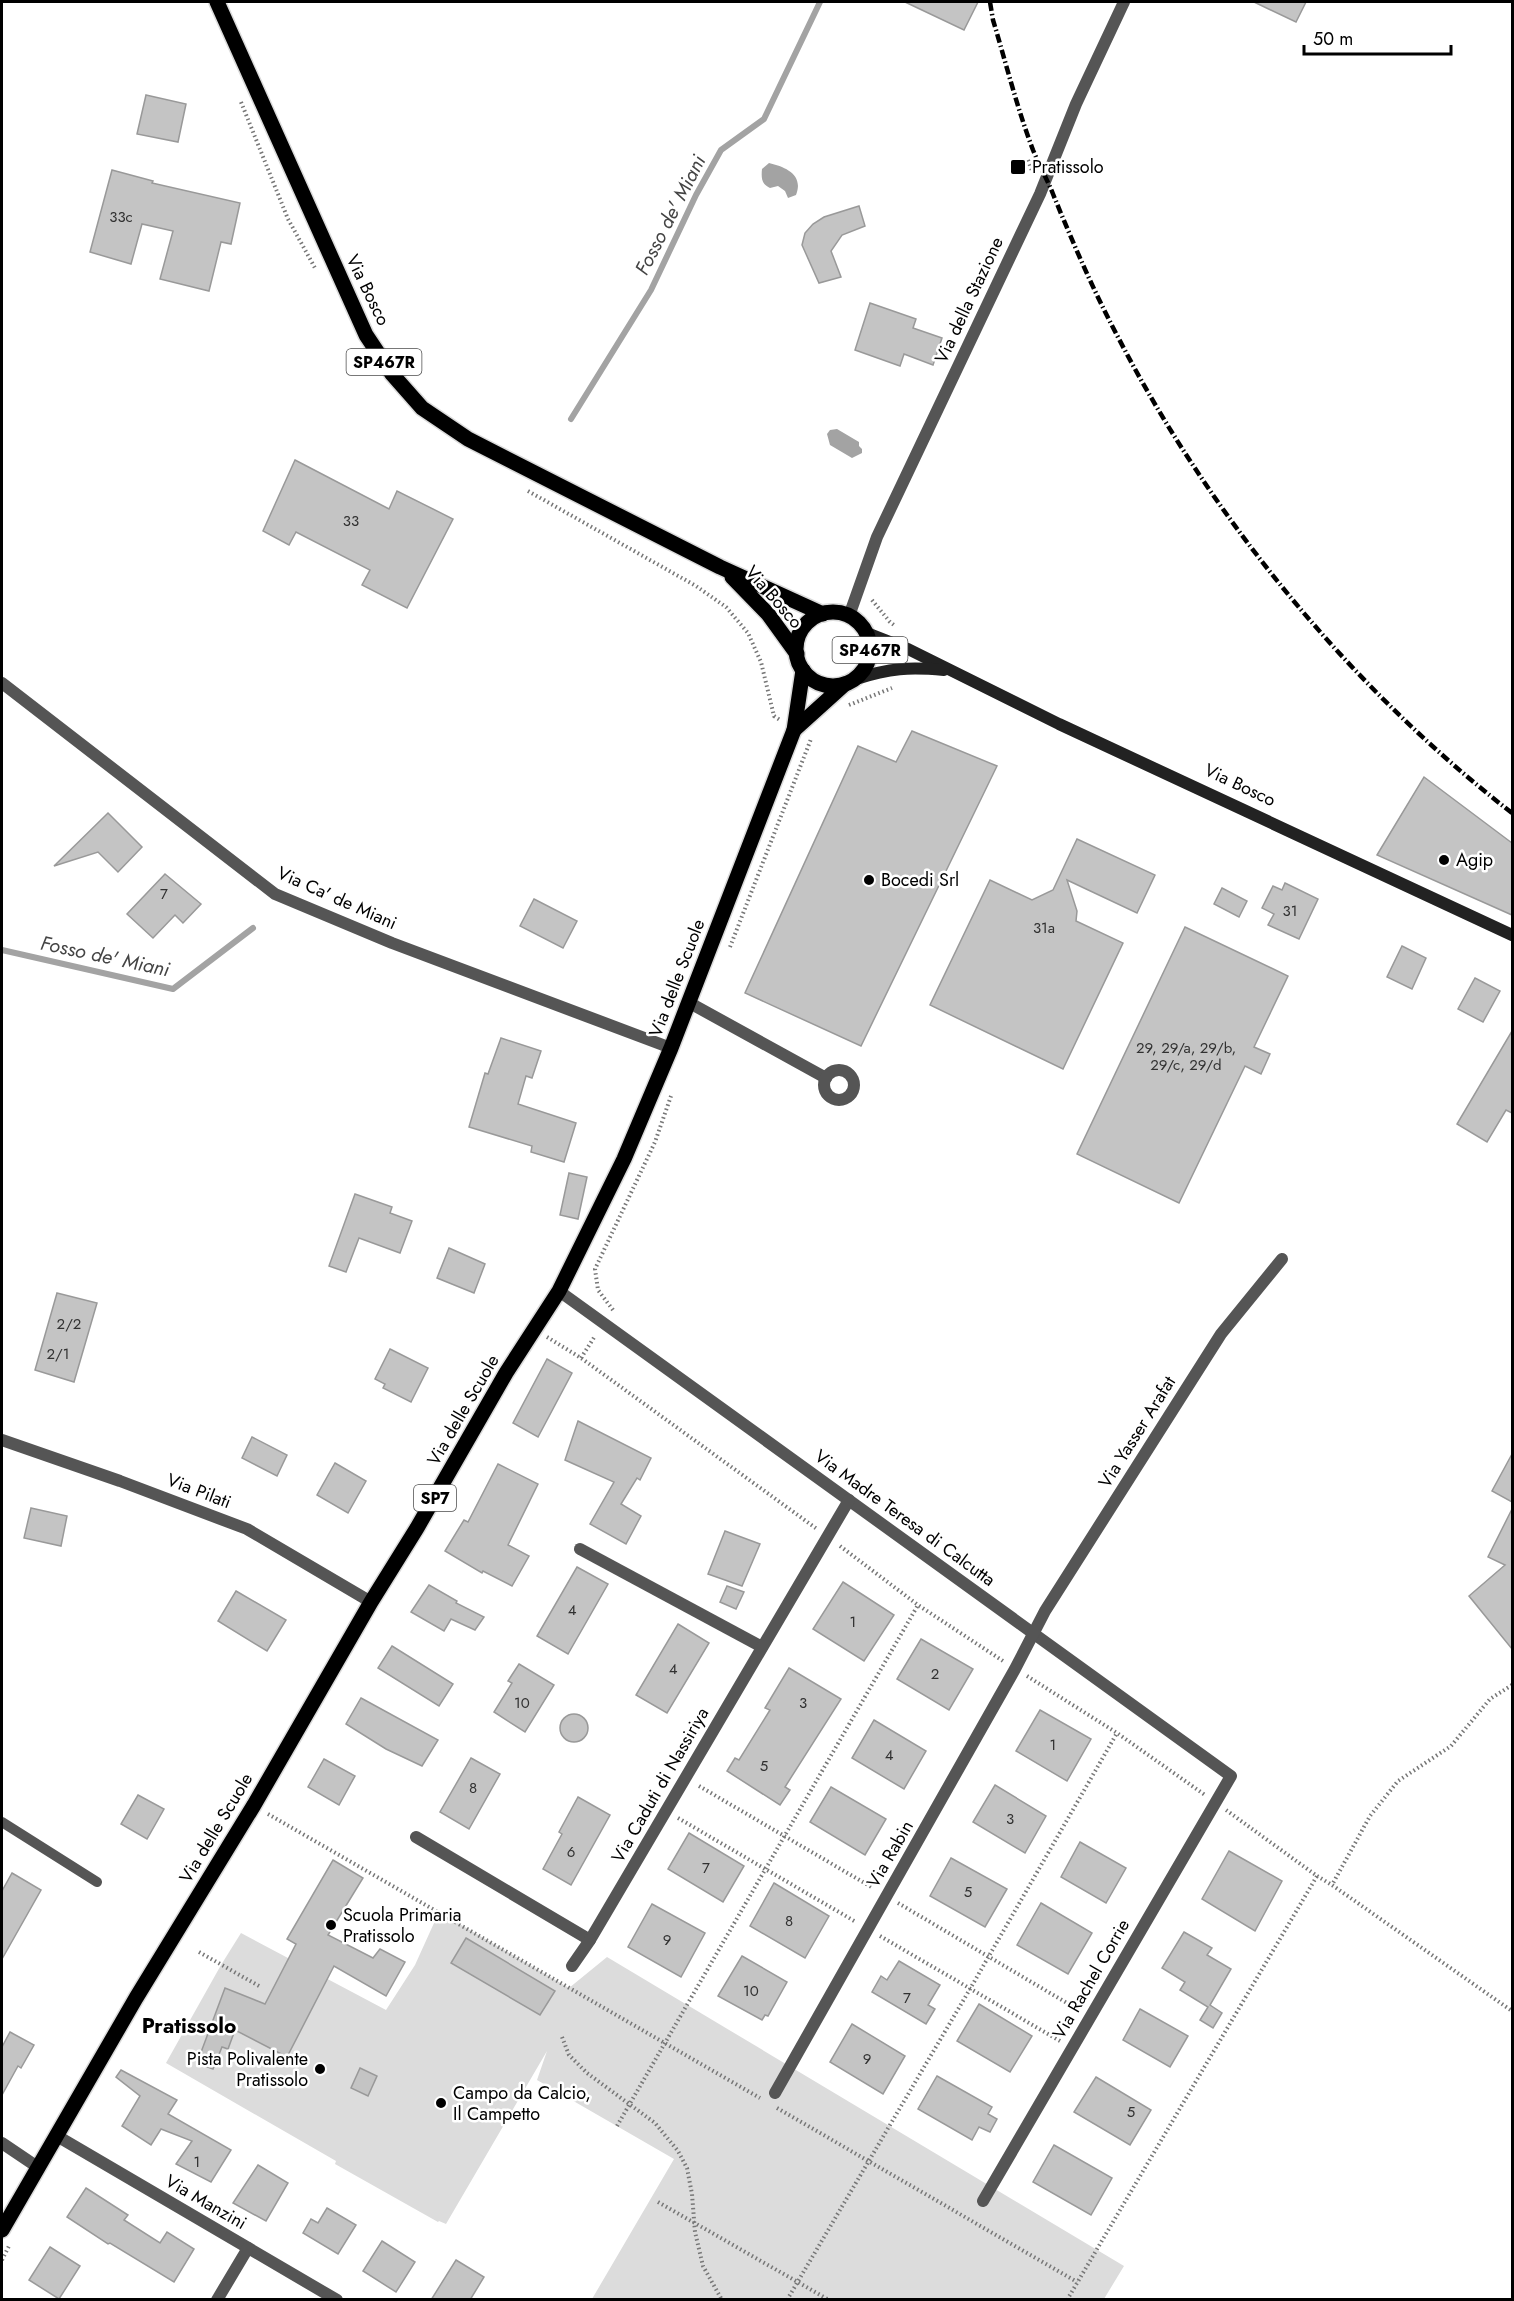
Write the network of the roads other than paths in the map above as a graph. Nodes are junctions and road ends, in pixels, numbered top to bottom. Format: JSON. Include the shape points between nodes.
{"nodes":[{"id":1,"x":217,"y":2,"type":"edge"},
{"id":2,"x":1124,"y":2,"type":"edge"},
{"id":3,"x":720,"y":567,"type":"junction"},
{"id":4,"x":824,"y":614,"type":"junction"},
{"id":5,"x":849,"y":616,"type":"junction"},
{"id":6,"x":867,"y":633,"type":"junction"},
{"id":7,"x":797,"y":654,"type":"junction"},
{"id":8,"x":803,"y":670,"type":"junction"},
{"id":9,"x":951,"y":670,"type":"junction"},
{"id":10,"x":851,"y":682,"type":"junction"},
{"id":11,"x":2,"y":683,"type":"edge"},
{"id":12,"x":794,"y":730,"type":"junction"},
{"id":13,"x":1512,"y":934,"type":"edge"},
{"id":14,"x":688,"y":1002,"type":"junction"},
{"id":15,"x":671,"y":1048,"type":"junction"},
{"id":16,"x":826,"y":1078,"type":"dead end"},
{"id":17,"x":1282,"y":1259,"type":"dead end"},
{"id":18,"x":558,"y":1291,"type":"junction"},
{"id":19,"x":2,"y":1440,"type":"edge"},
{"id":20,"x":849,"y":1500,"type":"junction"},
{"id":21,"x":580,"y":1549,"type":"dead end"},
{"id":22,"x":371,"y":1602,"type":"junction"},
{"id":23,"x":1033,"y":1632,"type":"junction"},
{"id":24,"x":762,"y":1647,"type":"junction"},
{"id":25,"x":1231,"y":1776,"type":"joint"},
{"id":26,"x":2,"y":1822,"type":"edge"},
{"id":27,"x":416,"y":1837,"type":"dead end"},
{"id":28,"x":97,"y":1881,"type":"dead end"},
{"id":29,"x":590,"y":1940,"type":"junction"},
{"id":30,"x":572,"y":1966,"type":"dead end"},
{"id":31,"x":775,"y":2093,"type":"dead end"},
{"id":32,"x":57,"y":2136,"type":"junction"},
{"id":33,"x":2,"y":2143,"type":"edge"},
{"id":34,"x":39,"y":2168,"type":"junction"},
{"id":35,"x":983,"y":2201,"type":"dead end"},
{"id":36,"x":2,"y":2230,"type":"edge"},
{"id":37,"x":249,"y":2247,"type":"junction"},
{"id":38,"x":216,"y":2300,"type":"edge"},
{"id":39,"x":337,"y":2300,"type":"edge"}],
"edges":[{"from":1,"to":3,"type":"main road","name":"Via Bosco","number":"SP467R","via":[[366,335],[392,374],[422,408],[468,439]]},
{"from":2,"to":5,"type":"street","name":"Via della Stazione","via":[[1076,104],[1040,194],[877,537]]},
{"from":3,"to":4,"type":"main road","name":"Via Bosco","number":"SP467R"},
{"from":3,"to":7,"type":"main road","name":"Via Bosco","number":"SP467R","via":[[745,588]]},
{"from":4,"to":5,"type":"main road","name":"Via Bosco","number":"SP467R"},
{"from":4,"to":7,"type":"main road","name":"Via Bosco","number":"SP467R","via":[[804,627],[798,637]]},
{"from":5,"to":6,"type":"main road","name":"Via Bosco","number":"SP467R"},
{"from":6,"to":9,"type":"main road","name":"Via Bosco","number":"SP467R"},
{"from":6,"to":10,"type":"main road","number":"SP467R","via":[[870,658]]},
{"from":7,"to":8,"type":"main road","name":"Via Bosco","number":"SP467R"},
{"from":8,"to":10,"type":"main road","name":"Via Bosco","number":"SP467R","via":[[820,684]]},
{"from":8,"to":12,"type":"main road","name":"Via delle Scuole","number":"SP7"},
{"from":9,"to":10,"type":"main road","name":"Via Bosco","number":"SP467R","via":[[884,670]]},
{"from":9,"to":13,"type":"main road","name":"Via Bosco","number":"SP467R"},
{"from":10,"to":12,"type":"main road","name":"Via delle Scuole","number":"SP7"},
{"from":11,"to":15,"type":"street","name":"Via Ca' de Miani","via":[[275,894],[392,943]]},
{"from":12,"to":14,"type":"main road","name":"Via delle Scuole","number":"SP7"},
{"from":14,"to":15,"type":"main road","name":"Via delle Scuole","number":"SP7"},
{"from":14,"to":16,"type":"street"},
{"from":15,"to":18,"type":"main road","name":"Via delle Scuole","number":"SP7","via":[[624,1159]]},
{"from":17,"to":23,"type":"street","name":"Via Yasser Arafat","via":[[1221,1334]]},
{"from":18,"to":20,"type":"street","name":"Via Madre Teresa di Calcutta"},
{"from":18,"to":22,"type":"main road","name":"Via delle Scuole","number":"SP7"},
{"from":19,"to":22,"type":"street","name":"Via Pilati","via":[[247,1529]]},
{"from":20,"to":23,"type":"street","name":"Via Madre Teresa di Calcutta"},
{"from":20,"to":24,"type":"street","name":"Via Caduti di Nassiriya"},
{"from":21,"to":24,"type":"street"},
{"from":22,"to":32,"type":"main road","name":"Via delle Scuole","number":"SP7"},
{"from":23,"to":25,"type":"street","name":"Via Madre Teresa di Calcutta"},
{"from":23,"to":31,"type":"street","name":"Via Rabin"},
{"from":24,"to":29,"type":"street","name":"Via Caduti di Nassiriya"},
{"from":25,"to":35,"type":"street","name":"Via Rachel Corrie"},
{"from":26,"to":28,"type":"lane"},
{"from":27,"to":29,"type":"street"},
{"from":29,"to":30,"type":"street","name":"Via Caduti di Nassiriya"},
{"from":32,"to":34,"type":"main road","name":"Via delle Scuole","number":"SP7"},
{"from":32,"to":37,"type":"street","name":"Via Manzini"},
{"from":33,"to":34,"type":"street"},
{"from":34,"to":36,"type":"main road","name":"Via delle Scuole","number":"SP7"},
{"from":37,"to":38,"type":"street"},
{"from":37,"to":39,"type":"street","name":"Via Manzini"}]}
